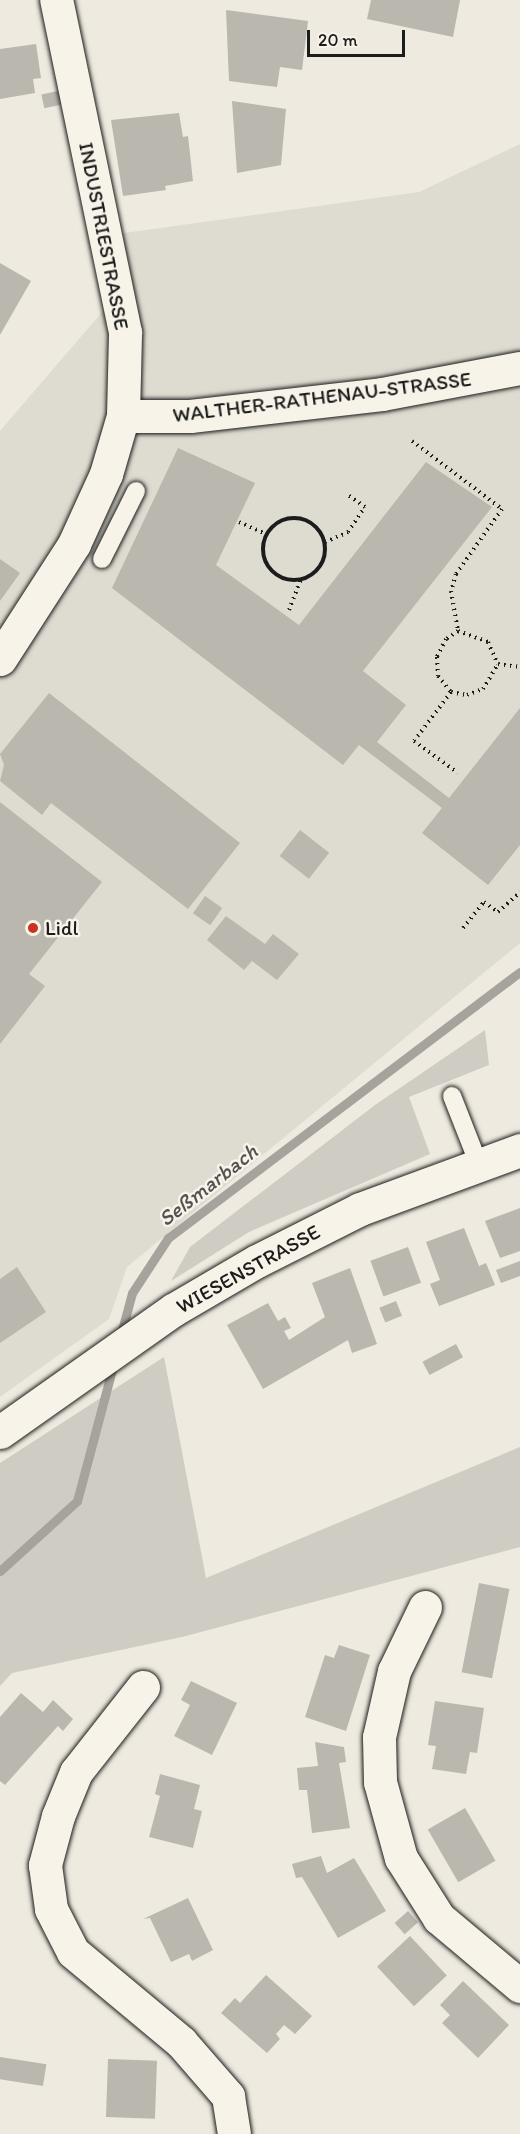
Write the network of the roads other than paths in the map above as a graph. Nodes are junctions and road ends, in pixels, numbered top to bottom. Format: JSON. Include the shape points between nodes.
{"nodes":[{"id":1,"x":56,"y":0,"type":"edge"},
{"id":2,"x":520,"y":368,"type":"edge"},
{"id":3,"x":123,"y":416,"type":"junction"},
{"id":4,"x":136,"y":491,"type":"dead end"},
{"id":5,"x":90,"y":509,"type":"junction"},
{"id":6,"x":120,"y":523,"type":"junction"},
{"id":7,"x":102,"y":559,"type":"dead end"},
{"id":8,"x":0,"y":659,"type":"edge"},
{"id":9,"x":452,"y":1096,"type":"dead end"},
{"id":10,"x":520,"y":1150,"type":"edge"},
{"id":11,"x":479,"y":1165,"type":"junction"},
{"id":12,"x":0,"y":1432,"type":"edge"},
{"id":13,"x":425,"y":1607,"type":"dead end"},
{"id":14,"x":142,"y":1687,"type":"dead end"},
{"id":15,"x":520,"y":1986,"type":"edge"},
{"id":16,"x":234,"y":2134,"type":"edge"}],
"edges":[{"from":1,"to":3,"type":"street","name":"INDUSTRIESTRASSE","via":[[124,332]]},
{"from":2,"to":3,"type":"street","name":"WALTHER-RATHENAU-STRASSE","via":[[382,394],[190,416]]},
{"from":3,"to":5,"type":"street","name":"INDUSTRIESTRASSE","via":[[106,474]]},
{"from":4,"to":6,"type":"lane"},
{"from":5,"to":6,"type":"lane"},
{"from":5,"to":8,"type":"street","name":"INDUSTRIESTRASSE","via":[[74,544]]},
{"from":6,"to":7,"type":"lane"},
{"from":9,"to":11,"type":"lane"},
{"from":10,"to":11,"type":"street","name":"WIESENSTRASSE"},
{"from":11,"to":12,"type":"street","name":"WIESENSTRASSE","via":[[360,1209],[256,1261],[107,1354]]},
{"from":13,"to":15,"type":"street","via":[[394,1671],[379,1737],[380,1782],[401,1858],[439,1918]]},
{"from":14,"to":16,"type":"street","via":[[76,1772],[58,1816],[45,1865],[51,1909],[73,1952],[181,2042],[228,2096]]}]}
